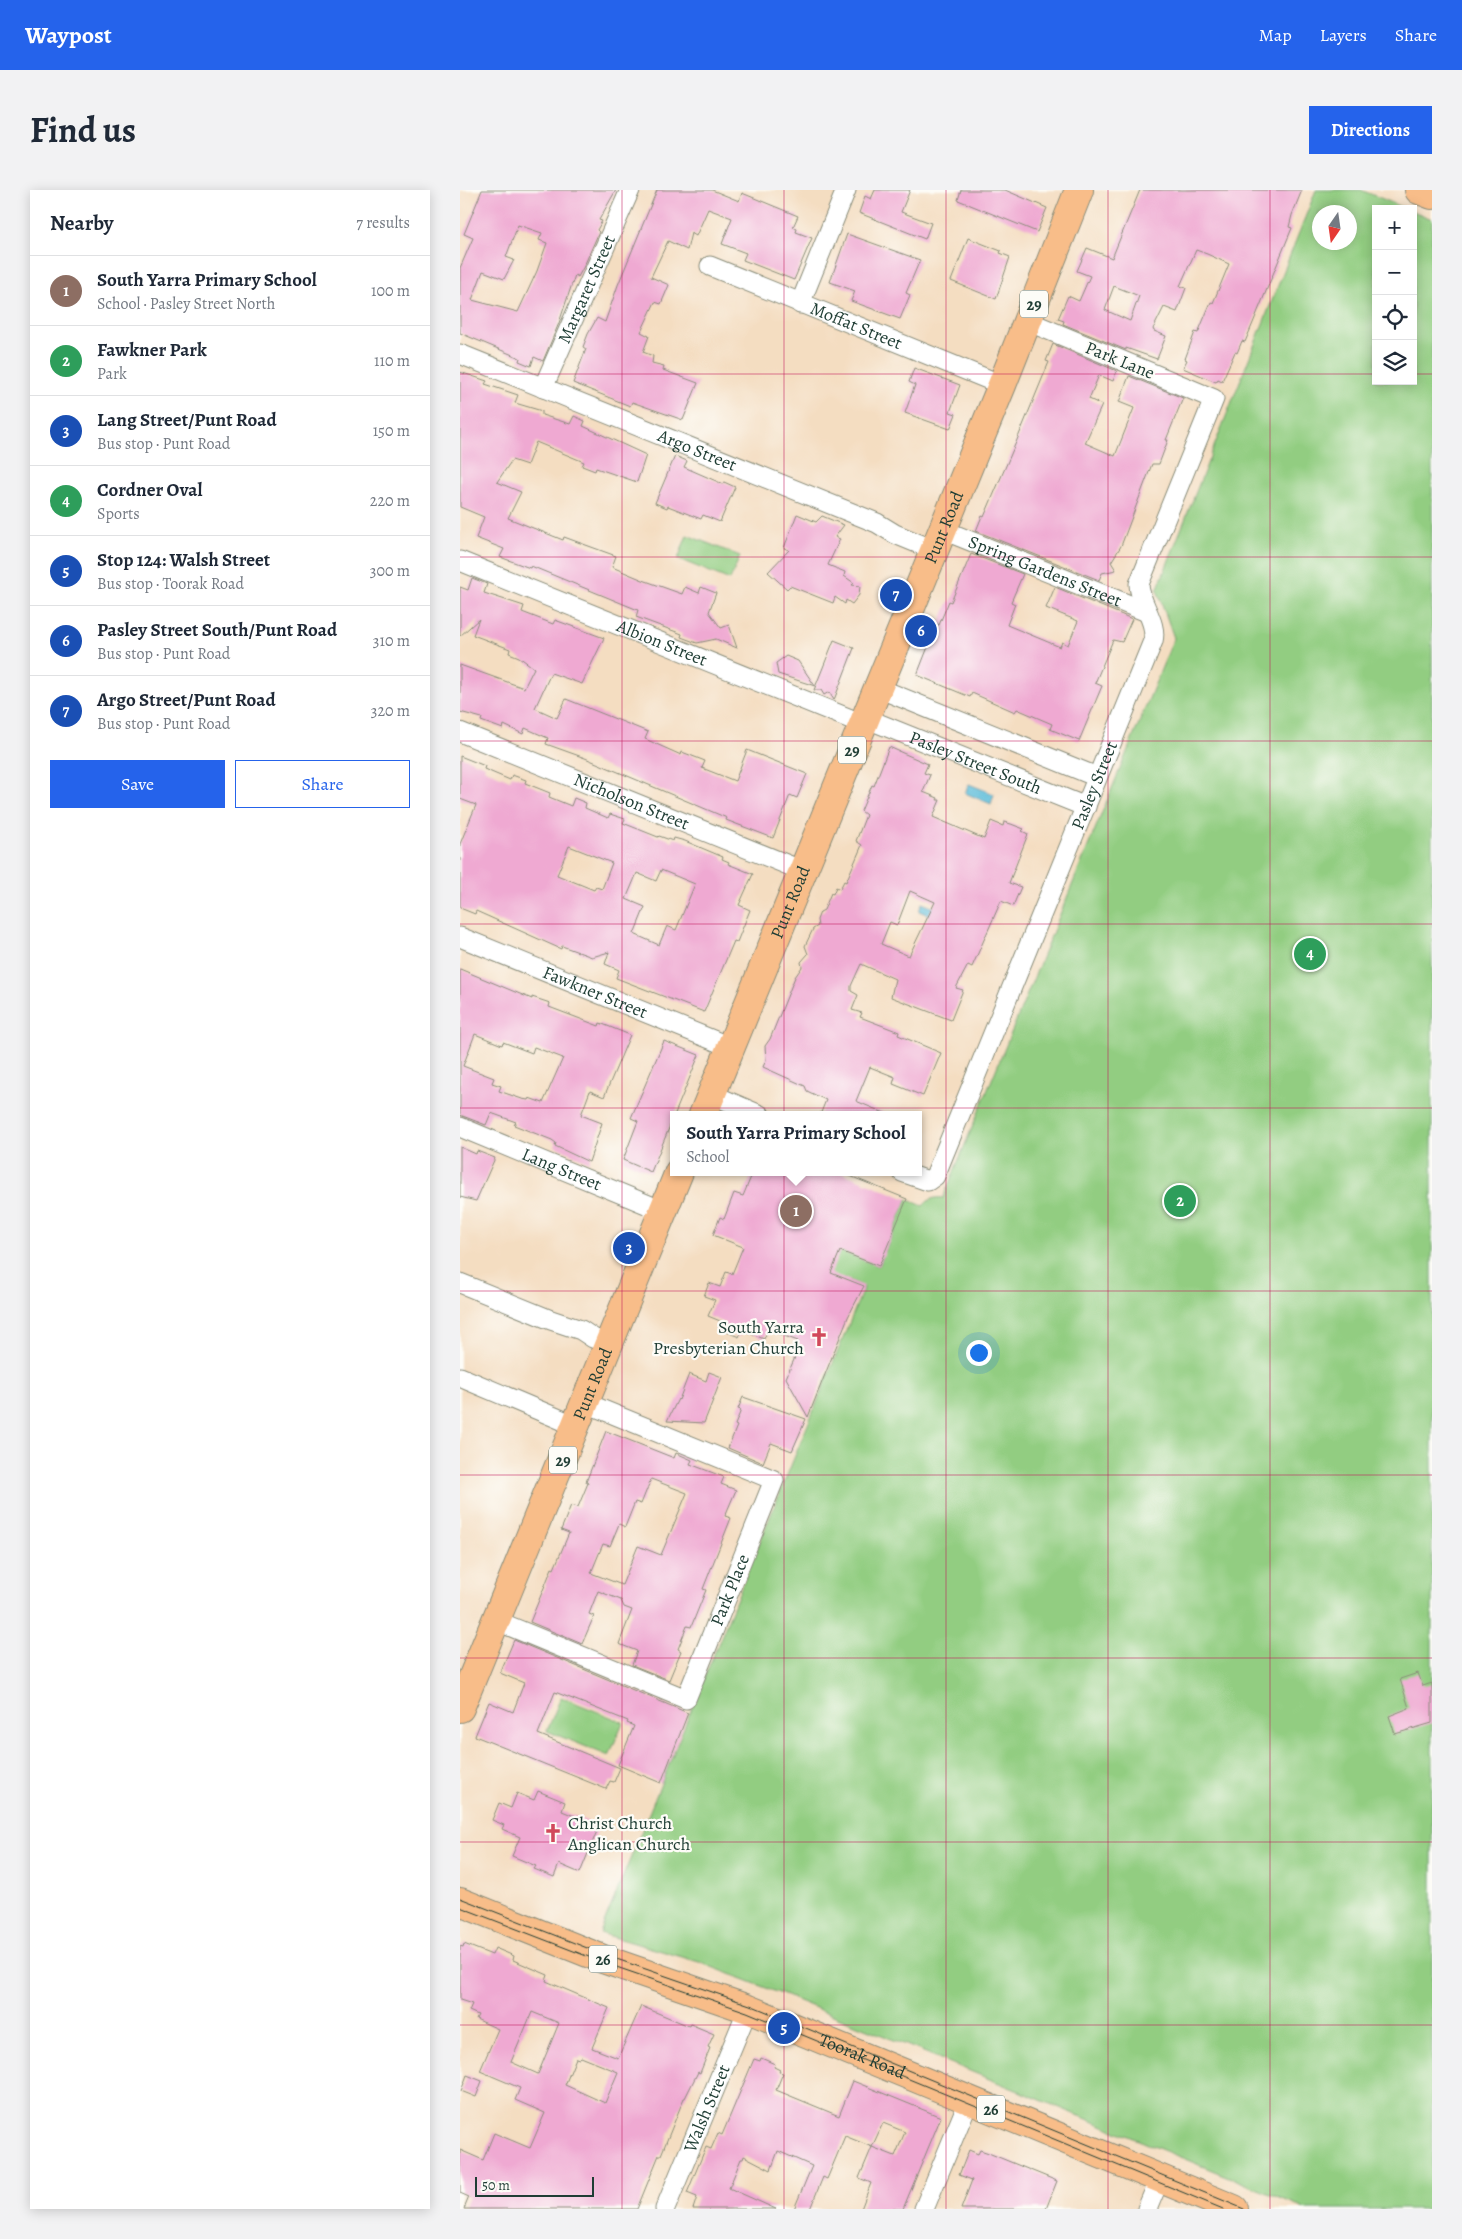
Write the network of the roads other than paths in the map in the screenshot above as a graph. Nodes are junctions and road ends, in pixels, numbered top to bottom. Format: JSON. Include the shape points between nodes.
{"nodes":[{"id":1,"x":630,"y":190,"type":"edge"},
{"id":2,"x":846,"y":190,"type":"edge"},
{"id":3,"x":1079,"y":190,"type":"edge"},
{"id":4,"x":1419,"y":190,"type":"edge"},
{"id":5,"x":1432,"y":195,"type":"edge"},
{"id":6,"x":710,"y":266,"type":"dead end"},
{"id":7,"x":800,"y":304,"type":"junction"},
{"id":8,"x":1026,"y":321,"type":"junction"},
{"id":9,"x":460,"y":354,"type":"edge"},
{"id":10,"x":1002,"y":385,"type":"junction"},
{"id":11,"x":543,"y":388,"type":"junction"},
{"id":12,"x":1214,"y":399,"type":"joint"},
{"id":13,"x":938,"y":540,"type":"junction"},
{"id":14,"x":460,"y":561,"type":"edge"},
{"id":15,"x":1147,"y":612,"type":"junction"},
{"id":16,"x":878,"y":688,"type":"junction"},
{"id":17,"x":916,"y":704,"type":"junction"},
{"id":18,"x":864,"y":721,"type":"junction"},
{"id":19,"x":460,"y":732,"type":"edge"},
{"id":20,"x":904,"y":734,"type":"junction"},
{"id":21,"x":1098,"y":777,"type":"junction"},
{"id":22,"x":1086,"y":807,"type":"junction"},
{"id":23,"x":803,"y":871,"type":"junction"},
{"id":24,"x":460,"y":937,"type":"edge"},
{"id":25,"x":730,"y":1047,"type":"junction"},
{"id":26,"x":707,"y":1104,"type":"edge"},
{"id":27,"x":741,"y":1111,"type":"edge"},
{"id":28,"x":460,"y":1128,"type":"edge"},
{"id":29,"x":677,"y":1176,"type":"edge"},
{"id":30,"x":914,"y":1176,"type":"edge"},
{"id":31,"x":663,"y":1211,"type":"junction"},
{"id":32,"x":460,"y":1283,"type":"edge"},
{"id":33,"x":610,"y":1345,"type":"junction"},
{"id":34,"x":460,"y":1377,"type":"edge"},
{"id":35,"x":581,"y":1415,"type":"junction"},
{"id":36,"x":497,"y":1621,"type":"junction"},
{"id":37,"x":460,"y":1708,"type":"edge"},
{"id":38,"x":460,"y":1902,"type":"edge"},
{"id":39,"x":748,"y":2009,"type":"junction"},
{"id":40,"x":969,"y":2100,"type":"junction"},
{"id":41,"x":1160,"y":2178,"type":"junction"},
{"id":42,"x":665,"y":2209,"type":"edge"},
{"id":43,"x":924,"y":2209,"type":"edge"},
{"id":44,"x":1147,"y":2209,"type":"edge"},
{"id":45,"x":1234,"y":2209,"type":"edge"}],
"edges":[{"from":1,"to":11,"type":"street","name":"Margaret Street"},
{"from":2,"to":7,"type":"street"},
{"from":3,"to":8,"type":"main road","name":"Punt Road","number":"29"},
{"from":4,"to":5,"type":"main road"},
{"from":6,"to":7,"type":"street","name":"Moffat Street"},
{"from":7,"to":10,"type":"street","name":"Moffat Street"},
{"from":8,"to":10,"type":"main road","name":"Punt Road","number":"29"},
{"from":8,"to":12,"type":"street","name":"Park Lane"},
{"from":9,"to":11,"type":"street","name":"Argo Street"},
{"from":10,"to":13,"type":"main road","name":"Punt Road","number":"29"},
{"from":11,"to":13,"type":"street","name":"Argo Street","via":[[877,523],[895,534]]},
{"from":12,"to":15,"type":"street","name":"Pasley Street","via":[[1140,584],[1139,591]]},
{"from":13,"to":15,"type":"street","name":"Spring Gardens Street"},
{"from":13,"to":16,"type":"main road","name":"Punt Road","number":"29"},
{"from":14,"to":18,"type":"street","name":"Albion Street"},
{"from":15,"to":21,"type":"street","name":"Pasley Street","via":[[1154,632],[1153,641]]},
{"from":16,"to":17,"type":"street","name":"Pasley Street South"},
{"from":16,"to":18,"type":"main road","name":"Punt Road","number":"29"},
{"from":17,"to":20,"type":"street"},
{"from":17,"to":21,"type":"street","name":"Pasley Street South"},
{"from":18,"to":20,"type":"street","name":"Pasley Street South"},
{"from":18,"to":23,"type":"main road","name":"Punt Road","number":"29"},
{"from":19,"to":23,"type":"street","name":"Nicholson Street"},
{"from":20,"to":22,"type":"street","name":"Pasley Street South"},
{"from":21,"to":22,"type":"street","name":"Pasley Street"},
{"from":22,"to":30,"type":"street","name":"Pasley Street","via":[[938,1170],[928,1181]]},
{"from":23,"to":25,"type":"main road","name":"Punt Road","number":"29"},
{"from":24,"to":25,"type":"street","name":"Fawkner Street"},
{"from":25,"to":26,"type":"main road","name":"Punt Road","number":"29"},
{"from":26,"to":27,"type":"street"},
{"from":28,"to":31,"type":"street","name":"Lang Street"},
{"from":29,"to":31,"type":"main road","name":"Punt Road","number":"29"},
{"from":31,"to":33,"type":"main road","name":"Punt Road","number":"29"},
{"from":32,"to":33,"type":"street","via":[[581,1330]]},
{"from":33,"to":35,"type":"main road","name":"Punt Road","number":"29"},
{"from":34,"to":35,"type":"street"},
{"from":35,"to":36,"type":"main road","name":"Punt Road","number":"29"},
{"from":35,"to":36,"type":"street","name":"Park Place","via":[[774,1480],[686,1699]]},
{"from":36,"to":37,"type":"main road","name":"Punt Road","number":"29"},
{"from":38,"to":39,"type":"main road","name":"Toorak Road","number":"26","via":[[603,1959]]},
{"from":39,"to":40,"type":"main road","name":"Toorak Road","number":"26"},
{"from":39,"to":42,"type":"street","name":"Walsh Street"},
{"from":40,"to":41,"type":"main road","name":"Toorak Road","number":"26"},
{"from":40,"to":43,"type":"street"},
{"from":41,"to":44,"type":"street"},
{"from":41,"to":45,"type":"main road","name":"Toorak Road","number":"26"}]}
